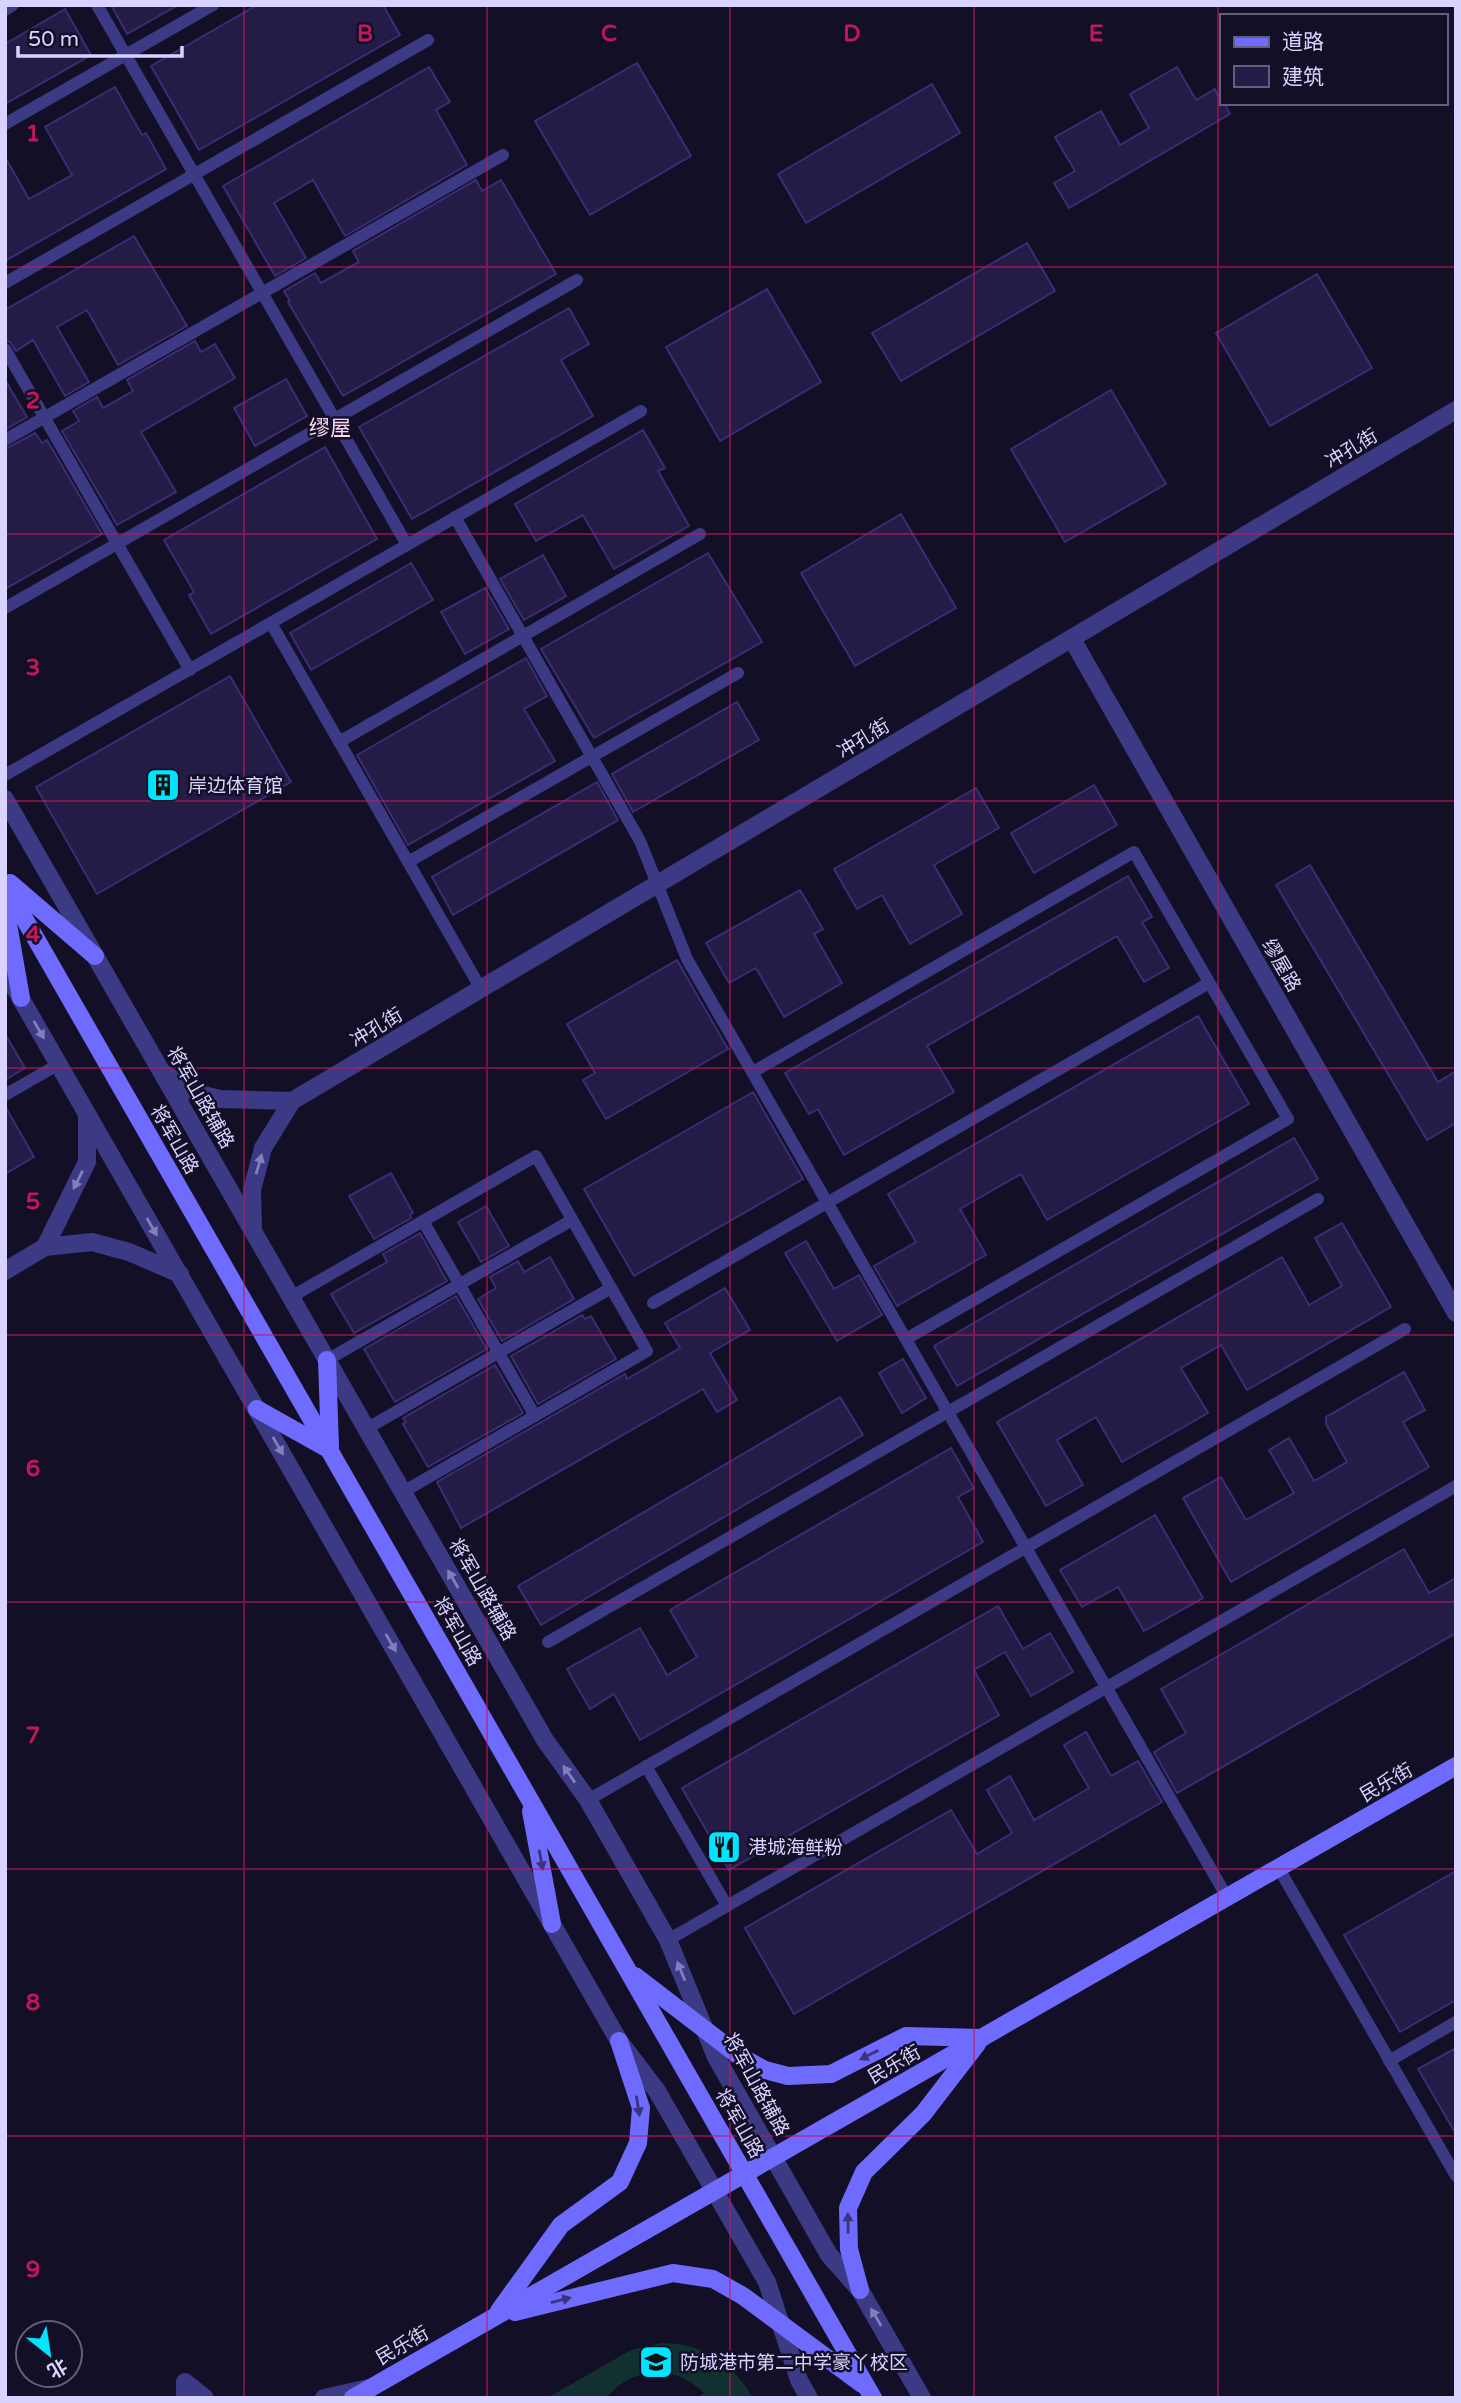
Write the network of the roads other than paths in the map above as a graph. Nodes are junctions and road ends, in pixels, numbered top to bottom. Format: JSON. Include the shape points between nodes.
{"nodes":[{"id":1,"x":13,"y":5,"type":"edge"},
{"id":2,"x":97,"y":5,"type":"edge"},
{"id":3,"x":213,"y":5,"type":"edge"},
{"id":4,"x":5,"y":10,"type":"edge"},
{"id":5,"x":428,"y":40,"type":"dead end"},
{"id":6,"x":125,"y":55,"type":"junction"},
{"id":7,"x":5,"y":124,"type":"edge"},
{"id":8,"x":503,"y":155,"type":"dead end"},
{"id":9,"x":194,"y":174,"type":"junction"},
{"id":10,"x":577,"y":280,"type":"dead end"},
{"id":11,"x":5,"y":283,"type":"edge"},
{"id":12,"x":262,"y":293,"type":"junction"},
{"id":13,"x":5,"y":349,"type":"edge"},
{"id":14,"x":1456,"y":410,"type":"edge"},
{"id":15,"x":641,"y":411,"type":"dead end"},
{"id":16,"x":45,"y":418,"type":"junction"},
{"id":17,"x":334,"y":419,"type":"junction"},
{"id":18,"x":5,"y":440,"type":"edge"},
{"id":19,"x":455,"y":517,"type":"junction"},
{"id":20,"x":701,"y":534,"type":"dead end"},
{"id":21,"x":117,"y":544,"type":"junction"},
{"id":22,"x":407,"y":545,"type":"junction"},
{"id":23,"x":5,"y":608,"type":"edge"},
{"id":24,"x":271,"y":623,"type":"junction"},
{"id":25,"x":523,"y":636,"type":"junction"},
{"id":26,"x":1072,"y":639,"type":"junction"},
{"id":27,"x":190,"y":670,"type":"junction"},
{"id":28,"x":738,"y":673,"type":"dead end"},
{"id":29,"x":339,"y":742,"type":"junction"},
{"id":30,"x":592,"y":757,"type":"junction"},
{"id":31,"x":5,"y":775,"type":"edge"},
{"id":32,"x":5,"y":799,"type":"edge"},
{"id":33,"x":408,"y":862,"type":"junction"},
{"id":34,"x":5,"y":882,"type":"edge"},
{"id":35,"x":658,"y":884,"type":"junction"},
{"id":36,"x":5,"y":907,"type":"edge"},
{"id":37,"x":95,"y":956,"type":"junction"},
{"id":38,"x":5,"y":971,"type":"edge"},
{"id":39,"x":1209,"y":983,"type":"junction"},
{"id":40,"x":481,"y":989,"type":"junction"},
{"id":41,"x":21,"y":999,"type":"junction"},
{"id":42,"x":59,"y":1064,"type":"junction"},
{"id":43,"x":162,"y":1072,"type":"junction"},
{"id":44,"x":752,"y":1072,"type":"junction"},
{"id":45,"x":5,"y":1095,"type":"edge"},
{"id":46,"x":292,"y":1101,"type":"junction"},
{"id":47,"x":87,"y":1114,"type":"junction"},
{"id":48,"x":1318,"y":1199,"type":"dead end"},
{"id":49,"x":827,"y":1203,"type":"junction"},
{"id":50,"x":572,"y":1220,"type":"junction"},
{"id":51,"x":423,"y":1221,"type":"junction"},
{"id":52,"x":253,"y":1231,"type":"junction"},
{"id":53,"x":45,"y":1247,"type":"junction"},
{"id":54,"x":5,"y":1271,"type":"edge"},
{"id":55,"x":180,"y":1274,"type":"junction"},
{"id":56,"x":459,"y":1284,"type":"junction"},
{"id":57,"x":611,"y":1288,"type":"junction"},
{"id":58,"x":291,"y":1297,"type":"junction"},
{"id":59,"x":653,"y":1303,"type":"dead end"},
{"id":60,"x":1456,"y":1312,"type":"edge"},
{"id":61,"x":1405,"y":1329,"type":"dead end"},
{"id":62,"x":906,"y":1339,"type":"junction"},
{"id":63,"x":499,"y":1353,"type":"junction"},
{"id":64,"x":327,"y":1360,"type":"junction"},
{"id":65,"x":257,"y":1409,"type":"junction"},
{"id":66,"x":948,"y":1412,"type":"junction"},
{"id":67,"x":535,"y":1416,"type":"junction"},
{"id":68,"x":366,"y":1429,"type":"junction"},
{"id":69,"x":330,"y":1451,"type":"junction"},
{"id":70,"x":1456,"y":1486,"type":"edge"},
{"id":71,"x":403,"y":1492,"type":"junction"},
{"id":72,"x":1026,"y":1547,"type":"junction"},
{"id":73,"x":548,"y":1642,"type":"dead end"},
{"id":74,"x":1106,"y":1687,"type":"junction"},
{"id":75,"x":646,"y":1766,"type":"junction"},
{"id":76,"x":1456,"y":1766,"type":"edge"},
{"id":77,"x":529,"y":1797,"type":"junction"},
{"id":78,"x":588,"y":1800,"type":"junction"},
{"id":79,"x":1278,"y":1867,"type":"junction"},
{"id":80,"x":1227,"y":1897,"type":"junction"},
{"id":81,"x":727,"y":1906,"type":"junction"},
{"id":82,"x":552,"y":1924,"type":"junction"},
{"id":83,"x":668,"y":1940,"type":"junction"},
{"id":84,"x":629,"y":1971,"type":"junction"},
{"id":85,"x":1456,"y":2022,"type":"edge"},
{"id":86,"x":704,"y":2029,"type":"junction"},
{"id":87,"x":982,"y":2038,"type":"junction"},
{"id":88,"x":619,"y":2041,"type":"junction"},
{"id":89,"x":1389,"y":2061,"type":"junction"},
{"id":90,"x":773,"y":2157,"type":"junction"},
{"id":91,"x":745,"y":2173,"type":"junction"},
{"id":92,"x":1456,"y":2176,"type":"edge"},
{"id":93,"x":715,"y":2191,"type":"junction"},
{"id":94,"x":860,"y":2290,"type":"junction"},
{"id":95,"x":495,"y":2317,"type":"junction"},
{"id":96,"x":780,"y":2323,"type":"junction"},
{"id":97,"x":362,"y":2393,"type":"edge"},
{"id":98,"x":870,"y":2393,"type":"edge"},
{"id":99,"x":185,"y":2398,"type":"edge"},
{"id":100,"x":205,"y":2398,"type":"edge"},
{"id":101,"x":324,"y":2398,"type":"edge"},
{"id":102,"x":809,"y":2398,"type":"edge"},
{"id":103,"x":922,"y":2398,"type":"edge"}],
"edges":[{"from":1,"to":4,"type":"lane"},
{"from":2,"to":6,"type":"lane"},
{"from":3,"to":6,"type":"lane"},
{"from":5,"to":9,"type":"lane"},
{"from":6,"to":7,"type":"lane"},
{"from":6,"to":9,"type":"lane"},
{"from":8,"to":12,"type":"lane"},
{"from":9,"to":11,"type":"lane"},
{"from":9,"to":12,"type":"lane"},
{"from":10,"to":17,"type":"lane"},
{"from":12,"to":16,"type":"lane"},
{"from":12,"to":17,"type":"lane"},
{"from":13,"to":16,"type":"lane"},
{"from":14,"to":26,"type":"street","name":"冲孔街"},
{"from":15,"to":19,"type":"lane"},
{"from":16,"to":18,"type":"lane"},
{"from":16,"to":21,"type":"lane"},
{"from":17,"to":21,"type":"lane"},
{"from":17,"to":22,"type":"lane"},
{"from":19,"to":22,"type":"lane"},
{"from":19,"to":25,"type":"lane"},
{"from":20,"to":25,"type":"lane"},
{"from":21,"to":23,"type":"lane"},
{"from":21,"to":27,"type":"lane"},
{"from":22,"to":24,"type":"lane"},
{"from":24,"to":27,"type":"lane"},
{"from":24,"to":29,"type":"lane"},
{"from":25,"to":29,"type":"lane"},
{"from":25,"to":30,"type":"lane"},
{"from":26,"to":35,"type":"street","name":"冲孔街"},
{"from":26,"to":60,"type":"street","name":"缪屋路"},
{"from":27,"to":31,"type":"lane"},
{"from":28,"to":30,"type":"lane"},
{"from":29,"to":33,"type":"lane"},
{"from":30,"to":33,"type":"lane"},
{"from":30,"to":35,"type":"lane","via":[[640,841]]},
{"from":32,"to":37,"type":"street","name":"将军山路辅路"},
{"from":33,"to":40,"type":"lane"},
{"from":34,"to":37,"type":"street"},
{"from":34,"to":69,"type":"street","name":"将军山路"},
{"from":35,"to":40,"type":"street","name":"冲孔街"},
{"from":35,"to":44,"type":"lane","via":[[687,958]]},
{"from":36,"to":41,"type":"street"},
{"from":37,"to":43,"type":"street","name":"将军山路辅路"},
{"from":38,"to":41,"type":"street"},
{"from":39,"to":44,"type":"lane","via":[[1134,852]]},
{"from":39,"to":49,"type":"lane"},
{"from":39,"to":62,"type":"lane","via":[[1288,1119]]},
{"from":40,"to":46,"type":"street","name":"冲孔街"},
{"from":41,"to":42,"type":"street","one_way":true},
{"from":42,"to":45,"type":"lane"},
{"from":42,"to":47,"type":"street"},
{"from":43,"to":46,"type":"street","via":[[195,1093],[220,1099]]},
{"from":43,"to":52,"type":"street","name":"将军山路辅路"},
{"from":44,"to":49,"type":"lane"},
{"from":52,"to":46,"type":"street","name":"冲孔街","one_way":true,"via":[[252,1191],[264,1148]]},
{"from":47,"to":53,"type":"street","one_way":true,"via":[[87,1162]]},
{"from":47,"to":55,"type":"street","one_way":true},
{"from":48,"to":66,"type":"lane"},
{"from":49,"to":59,"type":"lane"},
{"from":49,"to":62,"type":"lane"},
{"from":50,"to":51,"type":"lane","via":[[536,1156]]},
{"from":50,"to":56,"type":"lane"},
{"from":50,"to":57,"type":"lane"},
{"from":51,"to":56,"type":"lane"},
{"from":51,"to":58,"type":"lane"},
{"from":52,"to":58,"type":"street","name":"将军山路辅路"},
{"from":53,"to":54,"type":"street"},
{"from":53,"to":55,"type":"street","via":[[92,1242]]},
{"from":55,"to":65,"type":"street"},
{"from":56,"to":63,"type":"lane"},
{"from":56,"to":64,"type":"lane"},
{"from":57,"to":63,"type":"lane"},
{"from":57,"to":67,"type":"lane","via":[[647,1351]]},
{"from":58,"to":64,"type":"street","name":"将军山路辅路"},
{"from":61,"to":72,"type":"lane"},
{"from":62,"to":66,"type":"lane"},
{"from":63,"to":67,"type":"lane"},
{"from":63,"to":68,"type":"lane"},
{"from":64,"to":68,"type":"street","name":"将军山路辅路"},
{"from":64,"to":69,"type":"street"},
{"from":65,"to":69,"type":"street"},
{"from":65,"to":82,"type":"street","one_way":true},
{"from":66,"to":72,"type":"lane"},
{"from":66,"to":73,"type":"lane"},
{"from":67,"to":71,"type":"lane"},
{"from":68,"to":71,"type":"street","name":"将军山路辅路"},
{"from":69,"to":77,"type":"street","name":"将军山路"},
{"from":70,"to":74,"type":"lane"},
{"from":78,"to":71,"type":"street","name":"将军山路辅路","one_way":true,"via":[[545,1740]]},
{"from":72,"to":74,"type":"lane"},
{"from":72,"to":75,"type":"lane"},
{"from":74,"to":80,"type":"lane"},
{"from":74,"to":81,"type":"lane"},
{"from":75,"to":78,"type":"lane"},
{"from":75,"to":81,"type":"lane"},
{"from":76,"to":79,"type":"street","name":"民乐街"},
{"from":77,"to":82,"type":"street","one_way":true},
{"from":77,"to":84,"type":"street","name":"将军山路"},
{"from":78,"to":83,"type":"street","name":"将军山路辅路"},
{"from":79,"to":80,"type":"street","name":"民乐街"},
{"from":79,"to":89,"type":"lane"},
{"from":80,"to":87,"type":"street","name":"民乐街"},
{"from":81,"to":83,"type":"lane"},
{"from":82,"to":88,"type":"street"},
{"from":86,"to":83,"type":"street","name":"将军山路辅路","one_way":true},
{"from":84,"to":86,"type":"street"},
{"from":84,"to":91,"type":"street","name":"将军山路"},
{"from":85,"to":89,"type":"lane"},
{"from":87,"to":86,"type":"street","one_way":true,"via":[[905,2036],[831,2074],[789,2076],[765,2070]]},
{"from":86,"to":90,"type":"street","name":"将军山路辅路"},
{"from":87,"to":90,"type":"street","name":"民乐街"},
{"from":94,"to":87,"type":"street","one_way":true,"via":[[849,2249],[848,2208],[864,2172],[923,2114]]},
{"from":88,"to":93,"type":"street","via":[[657,2091]]},
{"from":88,"to":95,"type":"street","one_way":true,"via":[[641,2108],[638,2144],[620,2182],[561,2225]]},
{"from":89,"to":92,"type":"lane"},
{"from":90,"to":91,"type":"street","name":"民乐街"},
{"from":90,"to":94,"type":"street","name":"将军山路辅路","via":[[829,2255]]},
{"from":91,"to":93,"type":"street","name":"民乐街"},
{"from":91,"to":98,"type":"street","name":"将军山路"},
{"from":93,"to":95,"type":"street","name":"民乐街"},
{"from":93,"to":96,"type":"street","via":[[767,2282]]},
{"from":103,"to":94,"type":"street","name":"将军山路辅路","one_way":true},
{"from":95,"to":96,"type":"street","one_way":true,"via":[[673,2273],[713,2279]]},
{"from":95,"to":97,"type":"street","name":"民乐街"},
{"from":96,"to":98,"type":"street"},
{"from":96,"to":102,"type":"street"},
{"from":97,"to":101,"type":"street"},
{"from":99,"to":100,"type":"street","via":[[185,2382]]}]}
